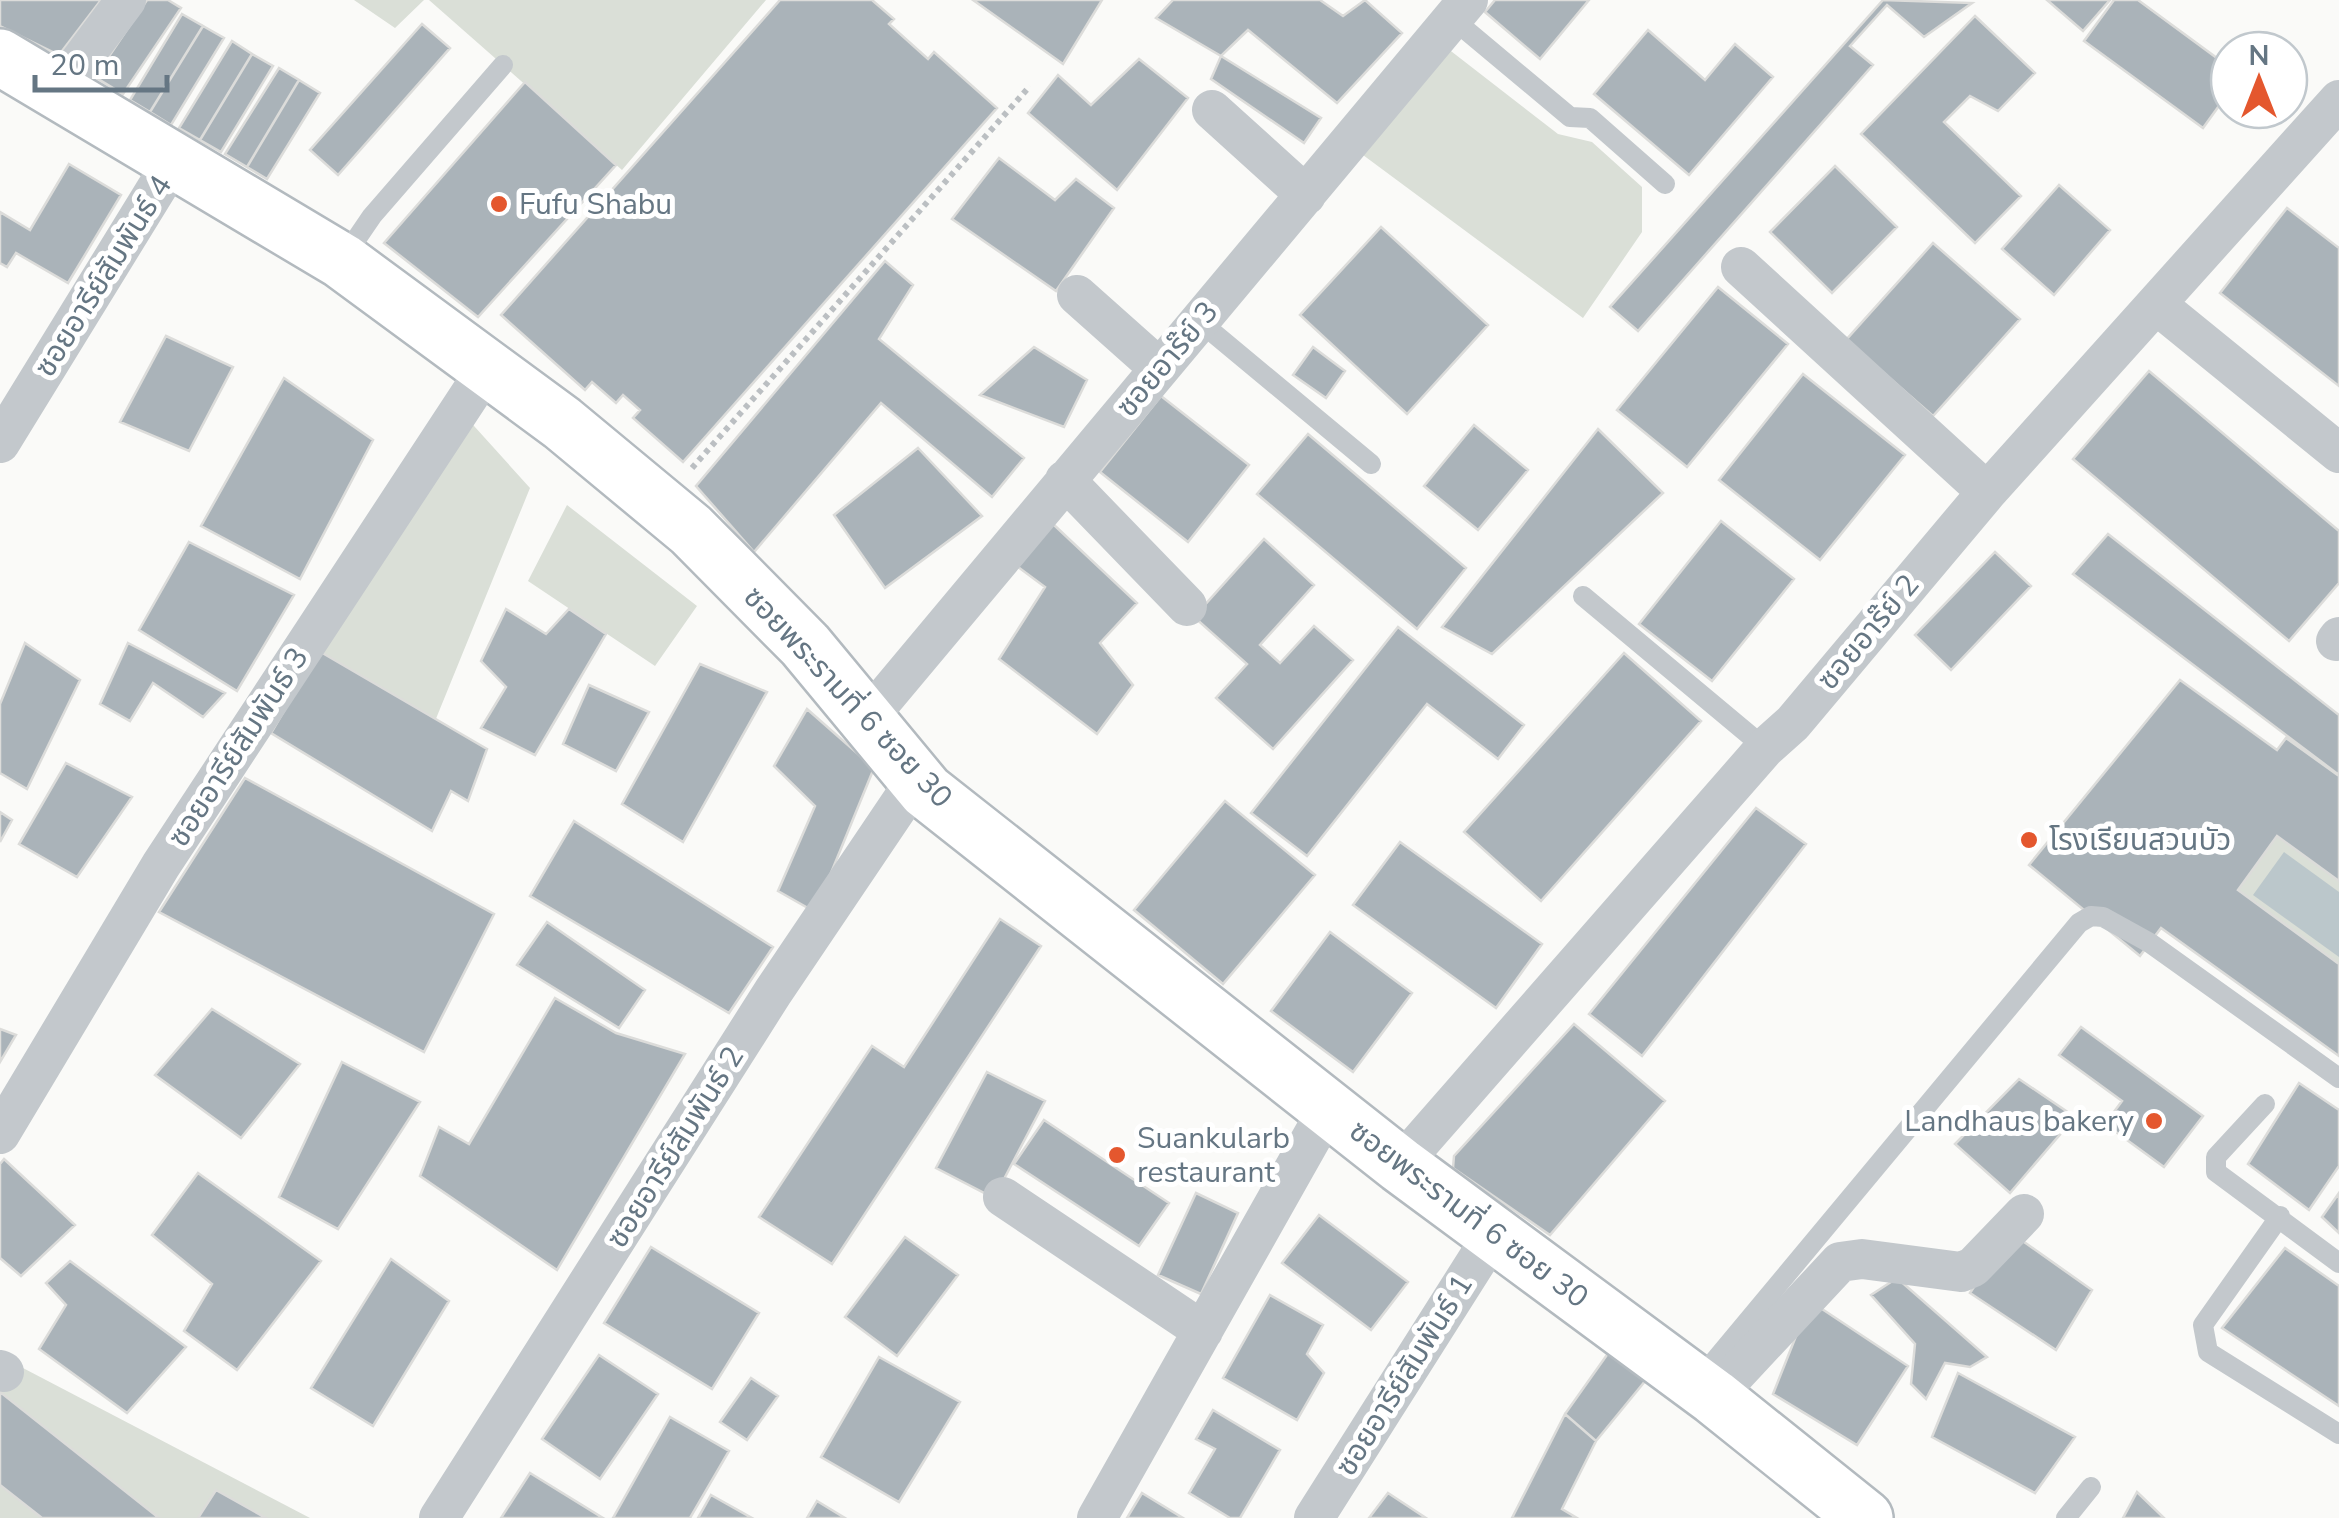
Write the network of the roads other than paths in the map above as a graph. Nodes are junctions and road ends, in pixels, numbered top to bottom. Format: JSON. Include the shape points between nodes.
{"nodes":[{"id":1,"x":126,"y":0,"type":"edge"},
{"id":2,"x":1461,"y":10,"type":"edge"},
{"id":3,"x":0,"y":57,"type":"edge"},
{"id":4,"x":503,"y":65,"type":"dead end"},
{"id":5,"x":58,"y":92,"type":"junction"},
{"id":6,"x":2339,"y":100,"type":"edge"},
{"id":7,"x":1212,"y":110,"type":"dead end"},
{"id":8,"x":174,"y":160,"type":"junction"},
{"id":9,"x":1665,"y":184,"type":"dead end"},
{"id":10,"x":1306,"y":196,"type":"junction"},
{"id":11,"x":342,"y":261,"type":"junction"},
{"id":12,"x":1741,"y":267,"type":"dead end"},
{"id":13,"x":1077,"y":295,"type":"dead end"},
{"id":14,"x":2157,"y":305,"type":"junction"},
{"id":15,"x":1199,"y":321,"type":"junction"},
{"id":16,"x":488,"y":367,"type":"junction"},
{"id":17,"x":1160,"y":368,"type":"junction"},
{"id":18,"x":0,"y":443,"type":"edge"},
{"id":19,"x":2339,"y":453,"type":"edge"},
{"id":20,"x":1371,"y":464,"type":"dead end"},
{"id":21,"x":1065,"y":480,"type":"junction"},
{"id":22,"x":1988,"y":492,"type":"junction"},
{"id":23,"x":1583,"y":596,"type":"dead end"},
{"id":24,"x":1187,"y":606,"type":"dead end"},
{"id":25,"x":866,"y":720,"type":"junction"},
{"id":26,"x":1765,"y":748,"type":"junction"},
{"id":27,"x":916,"y":780,"type":"junction"},
{"id":28,"x":2339,"y":1078,"type":"edge"},
{"id":29,"x":2265,"y":1104,"type":"dead end"},
{"id":30,"x":1328,"y":1107,"type":"junction"},
{"id":31,"x":0,"y":1134,"type":"edge"},
{"id":32,"x":1400,"y":1166,"type":"junction"},
{"id":33,"x":1003,"y":1197,"type":"dead end"},
{"id":34,"x":2024,"y":1214,"type":"dead end"},
{"id":35,"x":2280,"y":1216,"type":"junction"},
{"id":36,"x":1495,"y":1232,"type":"junction"},
{"id":37,"x":2339,"y":1263,"type":"edge"},
{"id":38,"x":1203,"y":1330,"type":"junction"},
{"id":39,"x":1704,"y":1390,"type":"junction"},
{"id":40,"x":2339,"y":1434,"type":"edge"},
{"id":41,"x":2091,"y":1487,"type":"dead end"},
{"id":42,"x":439,"y":1518,"type":"edge"},
{"id":43,"x":1097,"y":1518,"type":"edge"},
{"id":44,"x":1314,"y":1518,"type":"edge"},
{"id":45,"x":1865,"y":1518,"type":"edge"},
{"id":46,"x":2066,"y":1518,"type":"edge"}],
"edges":[{"from":1,"to":5,"type":"street"},
{"from":2,"to":9,"type":"lane","via":[[1570,117],[1590,118]]},
{"from":2,"to":10,"type":"street","name":"ซอยอาร๊ย์ 3"},
{"from":3,"to":5,"type":"street","name":"ซอยพระรามที่ 6 ซอย 30"},
{"from":4,"to":11,"type":"lane","via":[[382,203]]},
{"from":5,"to":8,"type":"street","name":"ซอยพระรามที่ 6 ซอย 30"},
{"from":6,"to":14,"type":"street","name":"ซอยอาร๊ย์ 2"},
{"from":7,"to":10,"type":"street"},
{"from":8,"to":11,"type":"street","name":"ซอยพระรามที่ 6 ซอย 30"},
{"from":8,"to":18,"type":"street","name":"ซอยอารีย์สัมพันธ์ 4"},
{"from":10,"to":15,"type":"street","name":"ซอยอาร๊ย์ 3"},
{"from":11,"to":16,"type":"street","name":"ซอยพระรามที่ 6 ซอย 30"},
{"from":12,"to":22,"type":"street"},
{"from":13,"to":17,"type":"street"},
{"from":14,"to":19,"type":"street"},
{"from":14,"to":22,"type":"street","name":"ซอยอาร๊ย์ 2"},
{"from":15,"to":17,"type":"street","name":"ซอยอาร๊ย์ 3"},
{"from":15,"to":20,"type":"lane"},
{"from":16,"to":25,"type":"street","name":"ซอยพระรามที่ 6 ซอย 30","via":[[691,530],[805,645]]},
{"from":16,"to":31,"type":"street","name":"ซอยอารีย์สัมพันธ์ 3","via":[[161,865]]},
{"from":17,"to":21,"type":"street","name":"ซอยอาร๊ย์ 3"},
{"from":21,"to":24,"type":"street"},
{"from":21,"to":25,"type":"street","name":"ซอยอาร๊ย์ 3"},
{"from":22,"to":26,"type":"street","name":"ซอยอาร๊ย์ 2","via":[[1794,723]]},
{"from":23,"to":26,"type":"lane"},
{"from":25,"to":27,"type":"street","name":"ซอยพระรามที่ 6 ซอย 30"},
{"from":26,"to":32,"type":"street","name":"ซอยอาร๊ย์ 2"},
{"from":27,"to":30,"type":"street","name":"ซอยพระรามที่ 6 ซอย 30"},
{"from":27,"to":42,"type":"street","name":"ซอยอารีย์สัมพันธ์ 2","via":[[773,992]]},
{"from":28,"to":39,"type":"lane","via":[[2150,943],[2091,916]]},
{"from":29,"to":35,"type":"lane","via":[[2216,1157],[2216,1172]]},
{"from":30,"to":32,"type":"street","name":"ซอยพระรามที่ 6 ซอย 30"},
{"from":30,"to":38,"type":"street"},
{"from":32,"to":36,"type":"street","name":"ซอยพระรามที่ 6 ซอย 30"},
{"from":33,"to":38,"type":"street"},
{"from":34,"to":39,"type":"street","via":[[1961,1272],[1840,1262]]},
{"from":35,"to":37,"type":"lane"},
{"from":35,"to":40,"type":"lane","via":[[2203,1326],[2208,1352]]},
{"from":36,"to":39,"type":"street","name":"ซอยพระรามที่ 6 ซอย 30"},
{"from":36,"to":44,"type":"street","name":"ซอยอารีย์สัมพันธ์ 1"},
{"from":38,"to":43,"type":"street"},
{"from":39,"to":45,"type":"street","name":"ซอยพระรามที่ 6 ซอย 30"},
{"from":41,"to":46,"type":"lane"}]}
